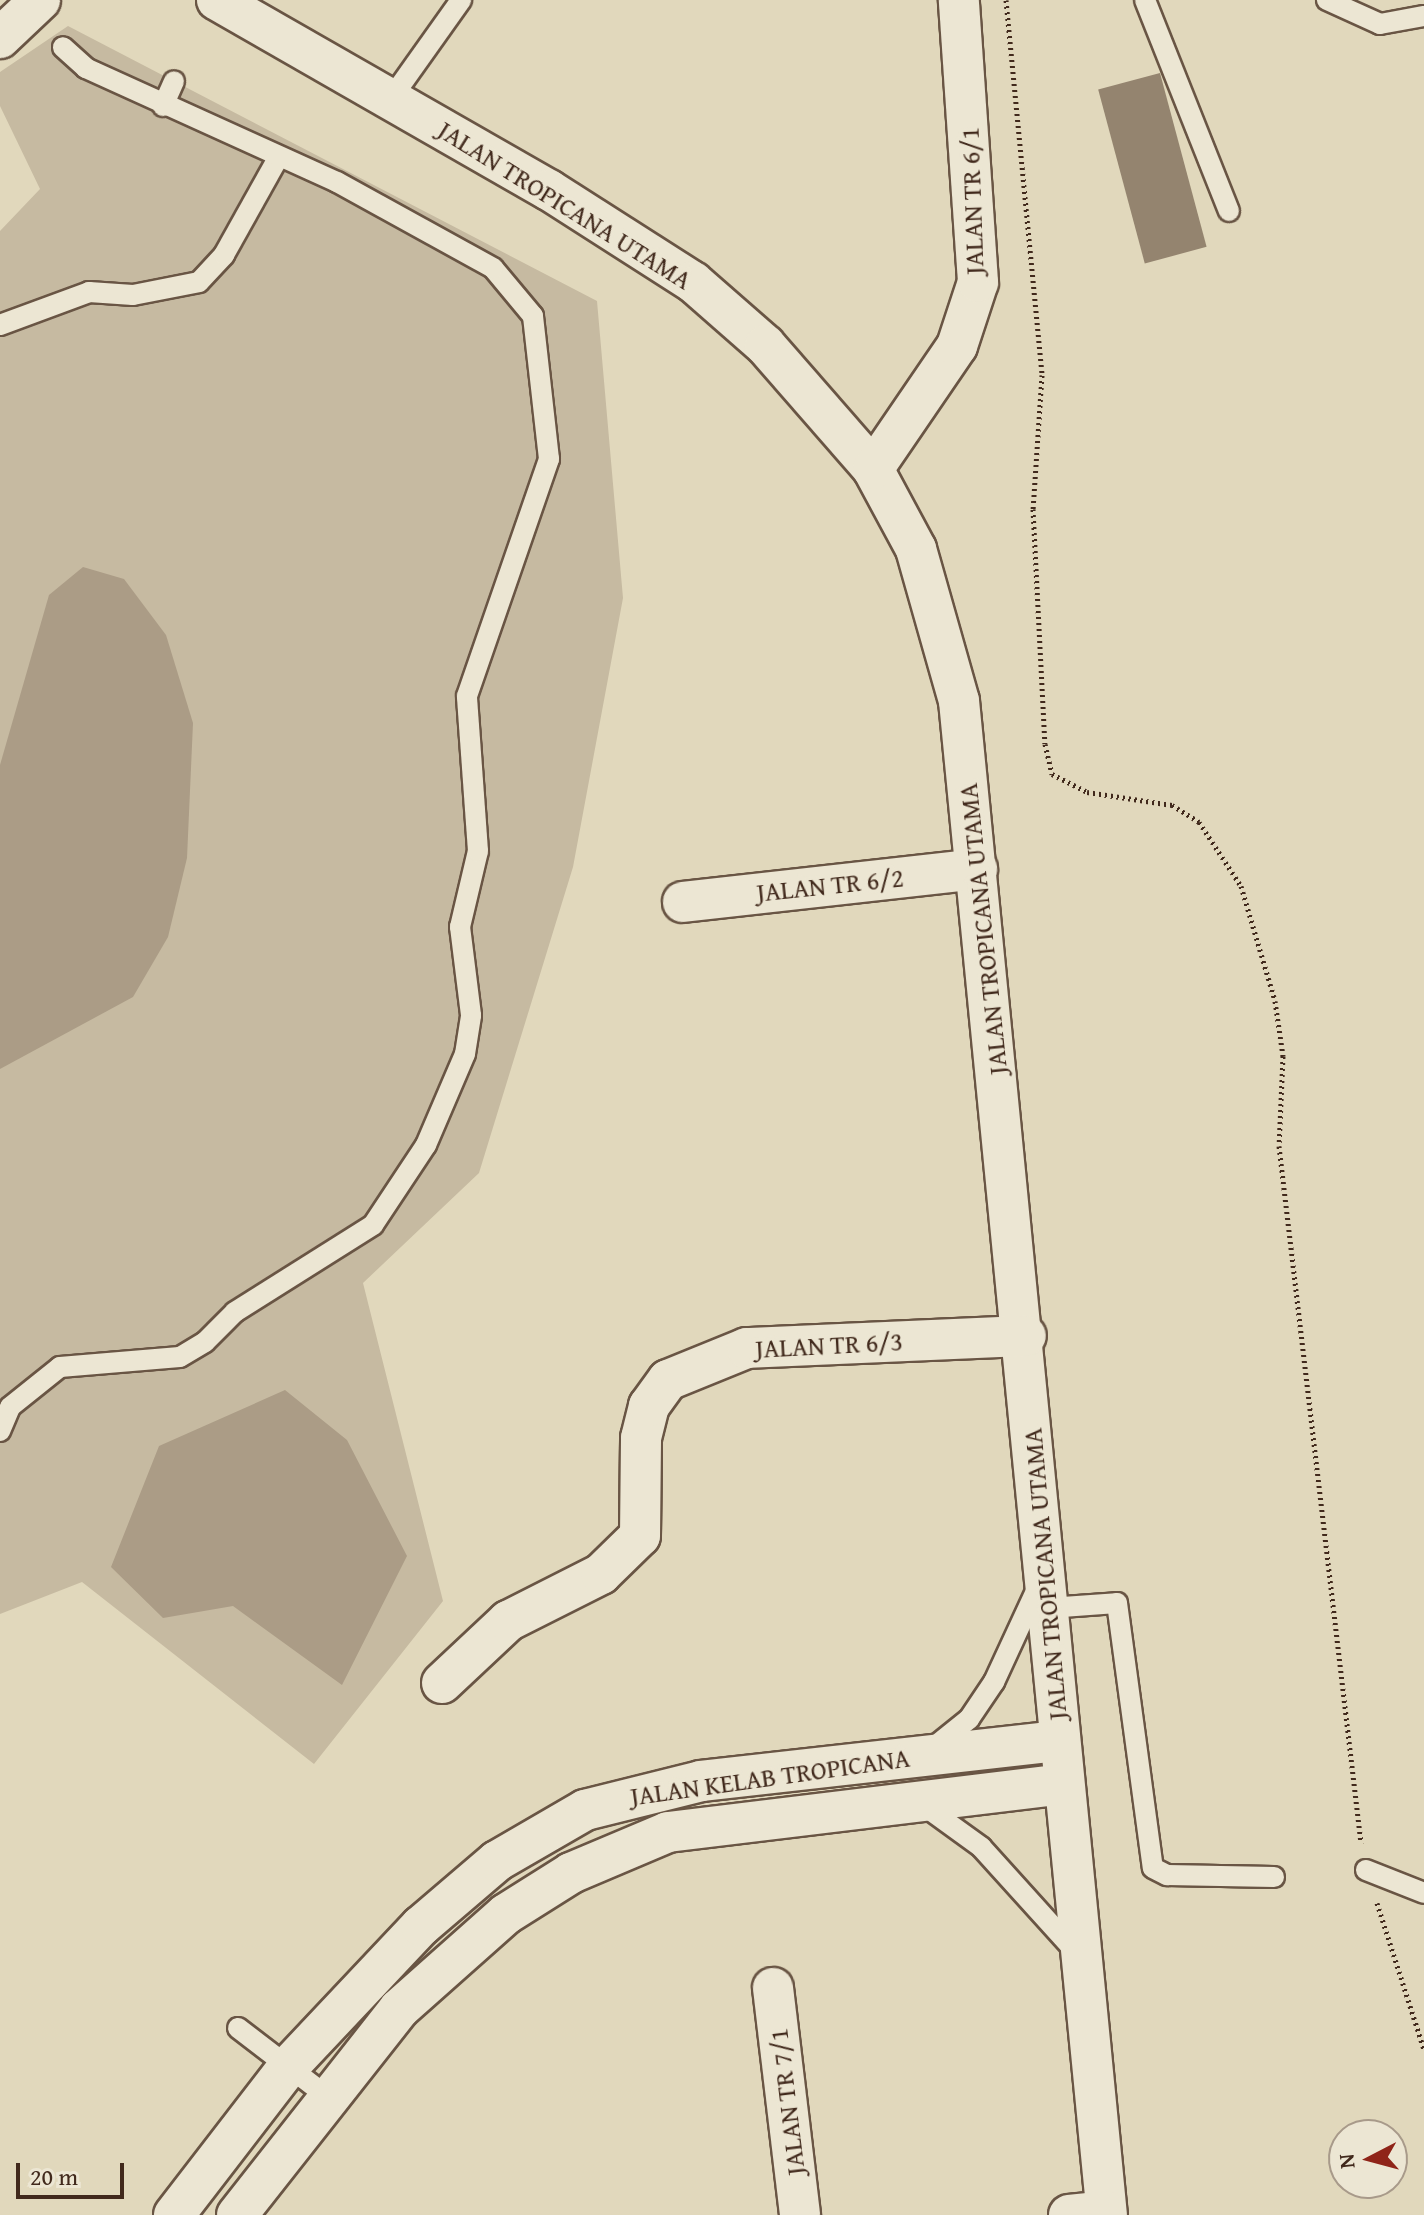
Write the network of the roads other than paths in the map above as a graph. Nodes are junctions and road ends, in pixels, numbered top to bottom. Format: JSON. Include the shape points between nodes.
{"nodes":[{"id":1,"x":40,"y":0,"type":"edge"},
{"id":2,"x":217,"y":0,"type":"edge"},
{"id":3,"x":461,"y":0,"type":"edge"},
{"id":4,"x":959,"y":0,"type":"edge"},
{"id":5,"x":1145,"y":0,"type":"edge"},
{"id":6,"x":1327,"y":0,"type":"edge"},
{"id":7,"x":1424,"y":16,"type":"edge"},
{"id":8,"x":0,"y":38,"type":"edge"},
{"id":9,"x":63,"y":47,"type":"dead end"},
{"id":10,"x":174,"y":81,"type":"dead end"},
{"id":11,"x":390,"y":100,"type":"junction"},
{"id":12,"x":163,"y":106,"type":"junction"},
{"id":13,"x":278,"y":158,"type":"junction"},
{"id":14,"x":1229,"y":211,"type":"dead end"},
{"id":15,"x":0,"y":325,"type":"edge"},
{"id":16,"x":873,"y":469,"type":"junction"},
{"id":17,"x":977,"y":869,"type":"junction"},
{"id":18,"x":683,"y":902,"type":"dead end"},
{"id":19,"x":1026,"y":1336,"type":"junction"},
{"id":20,"x":0,"y":1431,"type":"edge"},
{"id":21,"x":1046,"y":1590,"type":"junction"},
{"id":22,"x":442,"y":1683,"type":"dead end"},
{"id":23,"x":1059,"y":1741,"type":"junction"},
{"id":24,"x":917,"y":1757,"type":"junction"},
{"id":25,"x":1063,"y":1784,"type":"junction"},
{"id":26,"x":919,"y":1802,"type":"junction"},
{"id":27,"x":1366,"y":1870,"type":"road end"},
{"id":28,"x":1274,"y":1877,"type":"dead end"},
{"id":29,"x":1424,"y":1893,"type":"edge"},
{"id":30,"x":1079,"y":1957,"type":"junction"},
{"id":31,"x":773,"y":1988,"type":"dead end"},
{"id":32,"x":238,"y":2028,"type":"dead end"},
{"id":33,"x":288,"y":2067,"type":"junction"},
{"id":34,"x":328,"y":2097,"type":"junction"},
{"id":35,"x":1094,"y":2214,"type":"edge"},
{"id":36,"x":174,"y":2215,"type":"edge"},
{"id":37,"x":237,"y":2215,"type":"edge"},
{"id":38,"x":800,"y":2215,"type":"edge"}],
"edges":[{"from":1,"to":8,"type":"street"},
{"from":2,"to":11,"type":"street","name":"JALAN TROPICANA UTAMA"},
{"from":3,"to":11,"type":"lane"},
{"from":4,"to":16,"type":"street","name":"JALAN TR 6/1","via":[[978,282],[957,346]]},
{"from":5,"to":14,"type":"lane"},
{"from":6,"to":7,"type":"lane","via":[[1380,24]]},
{"from":9,"to":12,"type":"lane","via":[[86,68]]},
{"from":10,"to":12,"type":"lane"},
{"from":11,"to":16,"type":"street","name":"JALAN TROPICANA UTAMA","via":[[693,282],[765,345]]},
{"from":12,"to":13,"type":"lane"},
{"from":13,"to":15,"type":"lane","via":[[224,255],[199,282],[133,295],[89,292]]},
{"from":13,"to":20,"type":"lane","via":[[377,202],[493,268],[533,316],[542,349],[544,491],[509,560],[467,696],[478,818],[460,927],[471,1015],[465,1054],[426,1145],[373,1225],[274,1285],[180,1357],[84,1361],[48,1374],[10,1407]]},
{"from":16,"to":17,"type":"street","name":"JALAN TROPICANA UTAMA","via":[[916,549],[946,638]]},
{"from":17,"to":18,"type":"street","name":"JALAN TR 6/2"},
{"from":17,"to":19,"type":"street","name":"JALAN TROPICANA UTAMA"},
{"from":19,"to":21,"type":"street","name":"JALAN TROPICANA UTAMA"},
{"from":19,"to":22,"type":"street","name":"JALAN TR 6/3","via":[[747,1348],[668,1380],[649,1406],[641,1438],[640,1536],[601,1574],[508,1621]]},
{"from":21,"to":23,"type":"street","name":"JALAN TROPICANA UTAMA"},
{"from":21,"to":24,"type":"lane","via":[[969,1719]]},
{"from":21,"to":28,"type":"lane","via":[[1117,1603],[1153,1868],[1167,1875]]},
{"from":23,"to":24,"type":"street","name":"JALAN KELAB TROPICANA"},
{"from":23,"to":25,"type":"street","name":"JALAN TROPICANA UTAMA"},
{"from":24,"to":33,"type":"street","name":"JALAN KELAB TROPICANA","via":[[665,1786],[585,1810],[446,1902]]},
{"from":25,"to":26,"type":"street","name":"JALAN KELAB TROPICANA"},
{"from":25,"to":30,"type":"street","name":"JALAN TROPICANA UTAMA"},
{"from":26,"to":30,"type":"lane","via":[[1008,1873]]},
{"from":26,"to":34,"type":"street","name":"JALAN KELAB TROPICANA","via":[[668,1832],[583,1867],[506,1914],[431,1976]]},
{"from":27,"to":29,"type":"lane"},
{"from":30,"to":35,"type":"street","name":"JALAN TROPICANA UTAMA"},
{"from":31,"to":38,"type":"street","name":"JALAN TR 7/1"},
{"from":32,"to":33,"type":"lane"},
{"from":33,"to":34,"type":"lane"},
{"from":33,"to":36,"type":"street","name":"JALAN KELAB TROPICANA"},
{"from":34,"to":37,"type":"street","name":"JALAN KELAB TROPICANA"}]}
